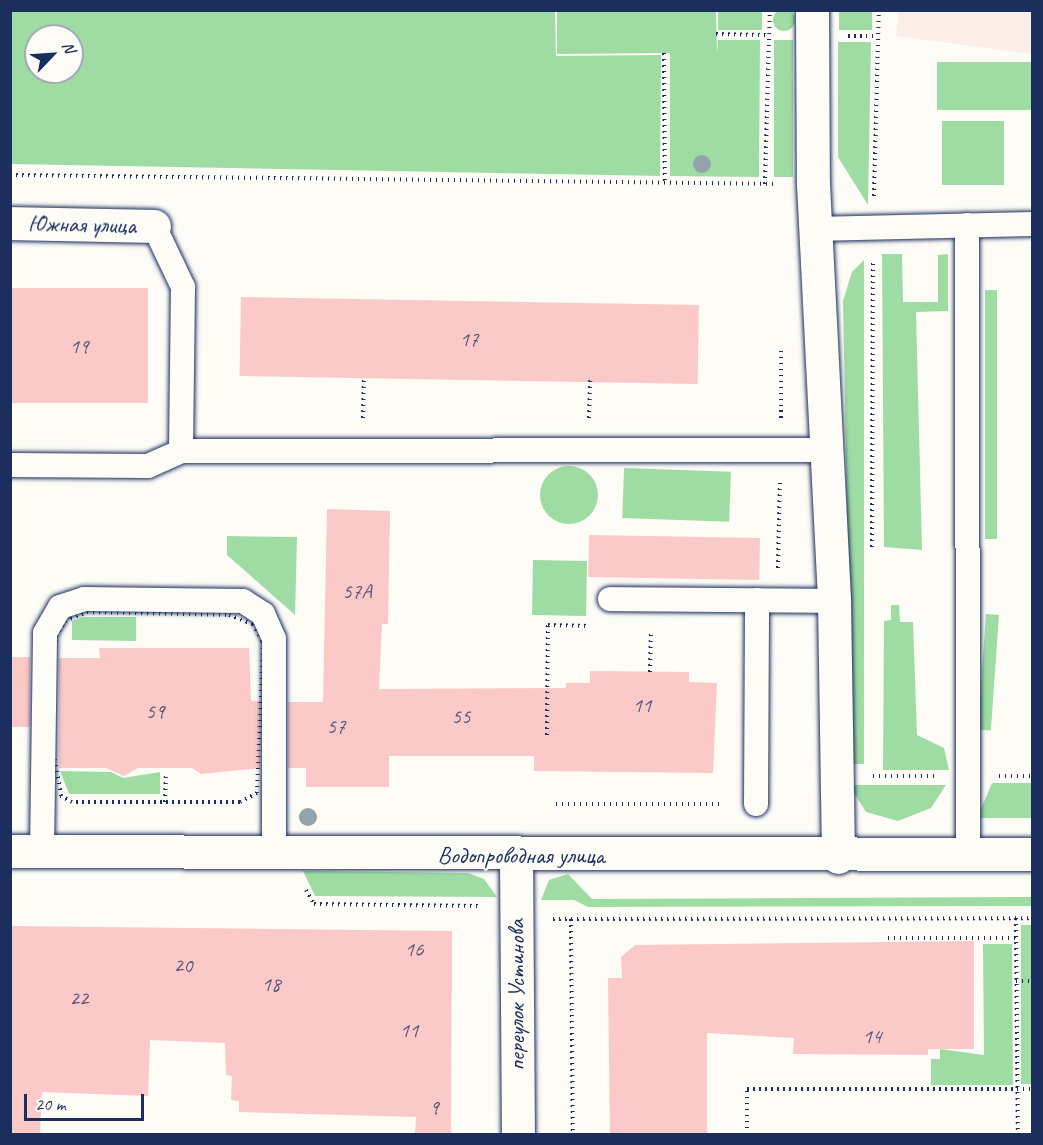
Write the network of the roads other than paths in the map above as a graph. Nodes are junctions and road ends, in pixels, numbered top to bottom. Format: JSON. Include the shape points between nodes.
{"nodes":[{"id":1,"x":812,"y":10,"type":"edge"},
{"id":2,"x":10,"y":223,"type":"edge"},
{"id":3,"x":1032,"y":224,"type":"edge"},
{"id":4,"x":967,"y":225,"type":"junction"},
{"id":5,"x":154,"y":226,"type":"joint"},
{"id":6,"x":815,"y":229,"type":"junction"},
{"id":7,"x":826,"y":450,"type":"junction"},
{"id":8,"x":181,"y":451,"type":"junction"},
{"id":9,"x":10,"y":465,"type":"edge"},
{"id":10,"x":610,"y":599,"type":"dead end"},
{"id":11,"x":757,"y":600,"type":"junction"},
{"id":12,"x":834,"y":601,"type":"junction"},
{"id":13,"x":756,"y":804,"type":"road end"},
{"id":14,"x":26,"y":851,"type":"edge"},
{"id":15,"x":1032,"y":854,"type":"edge"},
{"id":16,"x":968,"y":855,"type":"junction"},
{"id":17,"x":281,"y":856,"type":"junction"},
{"id":18,"x":516,"y":856,"type":"junction"},
{"id":19,"x":838,"y":857,"type":"junction"},
{"id":20,"x":518,"y":1134,"type":"edge"}],
"edges":[{"from":1,"to":6,"type":"street"},
{"from":2,"to":5,"type":"street","name":"Южная улица"},
{"from":3,"to":4,"type":"lane"},
{"from":4,"to":6,"type":"lane"},
{"from":4,"to":16,"type":"lane"},
{"from":5,"to":8,"type":"lane","via":[[183,287]]},
{"from":6,"to":7,"type":"street"},
{"from":7,"to":8,"type":"lane"},
{"from":7,"to":12,"type":"street"},
{"from":8,"to":9,"type":"lane","via":[[148,466]]},
{"from":10,"to":11,"type":"lane"},
{"from":11,"to":12,"type":"lane"},
{"from":11,"to":13,"type":"lane"},
{"from":12,"to":19,"type":"street"},
{"from":14,"to":17,"type":"street","name":"Водопроводная улица"},
{"from":14,"to":17,"type":"lane","via":[[45,633],[60,607],[84,599],[243,601],[262,614],[274,639]]},
{"from":15,"to":16,"type":"street","name":"Водопроводная улица"},
{"from":16,"to":19,"type":"street","name":"Водопроводная улица"},
{"from":17,"to":18,"type":"street","name":"Водопроводная улица"},
{"from":18,"to":19,"type":"street","name":"Водопроводная улица"},
{"from":18,"to":20,"type":"street","name":"переулок Устинова"}]}
